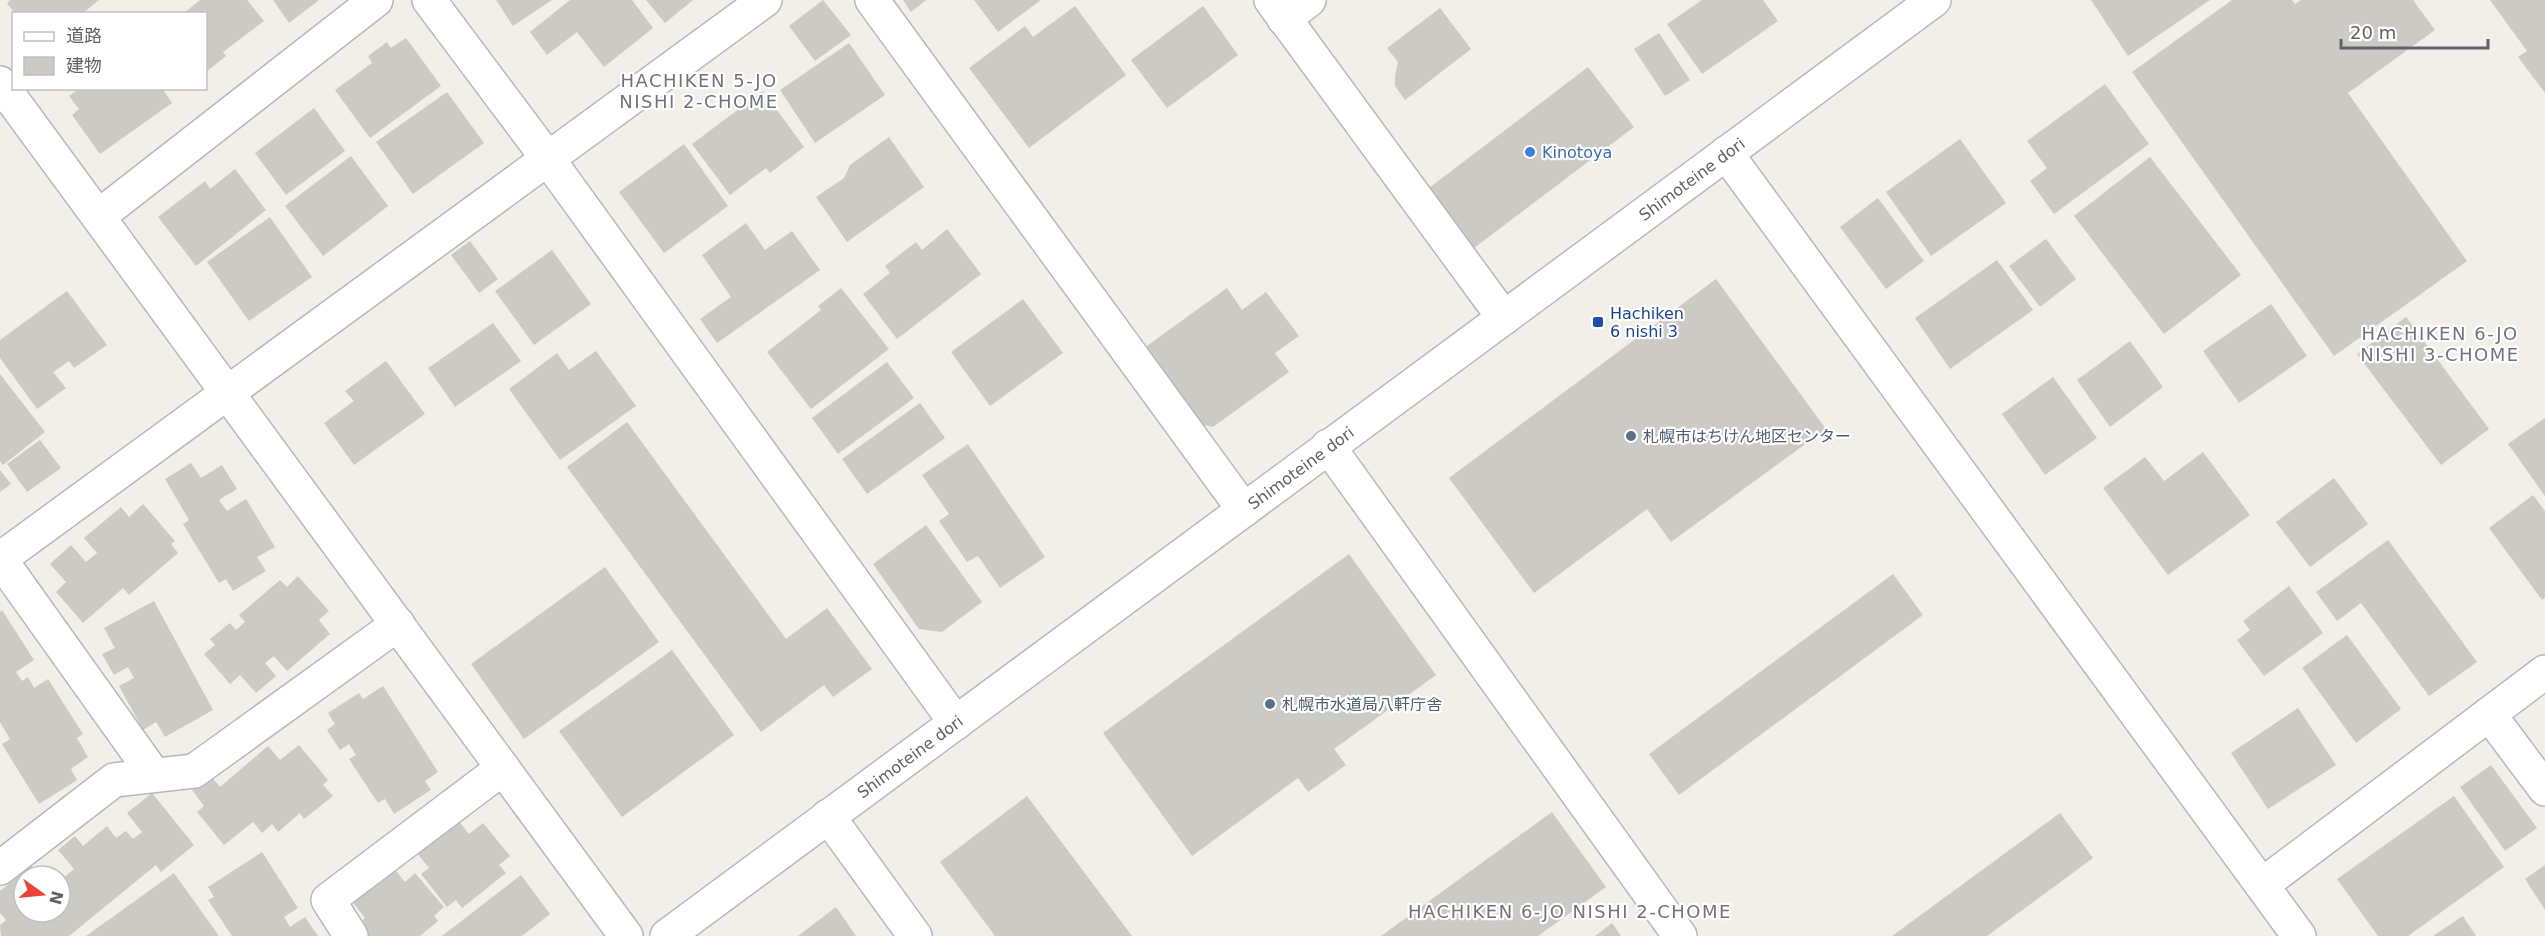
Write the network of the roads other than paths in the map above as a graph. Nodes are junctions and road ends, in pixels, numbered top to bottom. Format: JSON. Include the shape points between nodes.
{"nodes":[{"id":1,"x":376,"y":0,"type":"edge"},
{"id":2,"x":429,"y":0,"type":"edge"},
{"id":3,"x":765,"y":0,"type":"edge"},
{"id":4,"x":872,"y":0,"type":"edge"},
{"id":5,"x":1933,"y":0,"type":"edge"},
{"id":6,"x":1288,"y":6,"type":"edge"},
{"id":7,"x":0,"y":83,"type":"edge"},
{"id":8,"x":1726,"y":153,"type":"junction"},
{"id":9,"x":548,"y":159,"type":"junction"},
{"id":10,"x":99,"y":216,"type":"junction"},
{"id":11,"x":1504,"y":318,"type":"junction"},
{"id":12,"x":229,"y":393,"type":"junction"},
{"id":13,"x":1328,"y":446,"type":"junction"},
{"id":14,"x":1244,"y":510,"type":"junction"},
{"id":15,"x":0,"y":559,"type":"edge"},
{"id":16,"x":398,"y":624,"type":"junction"},
{"id":17,"x":2545,"y":672,"type":"edge"},
{"id":18,"x":2489,"y":714,"type":"junction"},
{"id":19,"x":956,"y":723,"type":"junction"},
{"id":20,"x":503,"y":768,"type":"junction"},
{"id":21,"x":154,"y":775,"type":"junction"},
{"id":22,"x":2545,"y":789,"type":"edge"},
{"id":23,"x":828,"y":816,"type":"junction"},
{"id":24,"x":0,"y":868,"type":"edge"},
{"id":25,"x":2262,"y":885,"type":"junction"},
{"id":26,"x":351,"y":936,"type":"edge"},
{"id":27,"x":626,"y":936,"type":"edge"},
{"id":28,"x":667,"y":936,"type":"edge"},
{"id":29,"x":915,"y":936,"type":"edge"},
{"id":30,"x":1680,"y":936,"type":"edge"},
{"id":31,"x":2299,"y":936,"type":"edge"}],
"edges":[{"from":1,"to":10,"type":"street"},
{"from":2,"to":9,"type":"street"},
{"from":3,"to":9,"type":"street"},
{"from":4,"to":14,"type":"street"},
{"from":5,"to":8,"type":"street","name":"Shimoteine dori"},
{"from":6,"to":11,"type":"street"},
{"from":7,"to":10,"type":"street"},
{"from":8,"to":11,"type":"street","name":"Shimoteine dori"},
{"from":8,"to":25,"type":"street"},
{"from":9,"to":12,"type":"street"},
{"from":9,"to":19,"type":"street"},
{"from":10,"to":12,"type":"street"},
{"from":11,"to":13,"type":"street","name":"Shimoteine dori"},
{"from":12,"to":15,"type":"street"},
{"from":12,"to":16,"type":"street"},
{"from":13,"to":14,"type":"street","name":"Shimoteine dori"},
{"from":13,"to":30,"type":"street"},
{"from":14,"to":19,"type":"street","name":"Shimoteine dori"},
{"from":15,"to":21,"type":"street"},
{"from":16,"to":20,"type":"street"},
{"from":16,"to":21,"type":"street","via":[[194,771]]},
{"from":17,"to":18,"type":"street"},
{"from":18,"to":22,"type":"street"},
{"from":18,"to":25,"type":"street"},
{"from":19,"to":23,"type":"street","name":"Shimoteine dori"},
{"from":20,"to":26,"type":"street","via":[[328,900]]},
{"from":20,"to":27,"type":"street"},
{"from":21,"to":24,"type":"street","via":[[114,780]]},
{"from":23,"to":28,"type":"street","name":"Shimoteine dori"},
{"from":23,"to":29,"type":"street"},
{"from":25,"to":31,"type":"street"}]}
